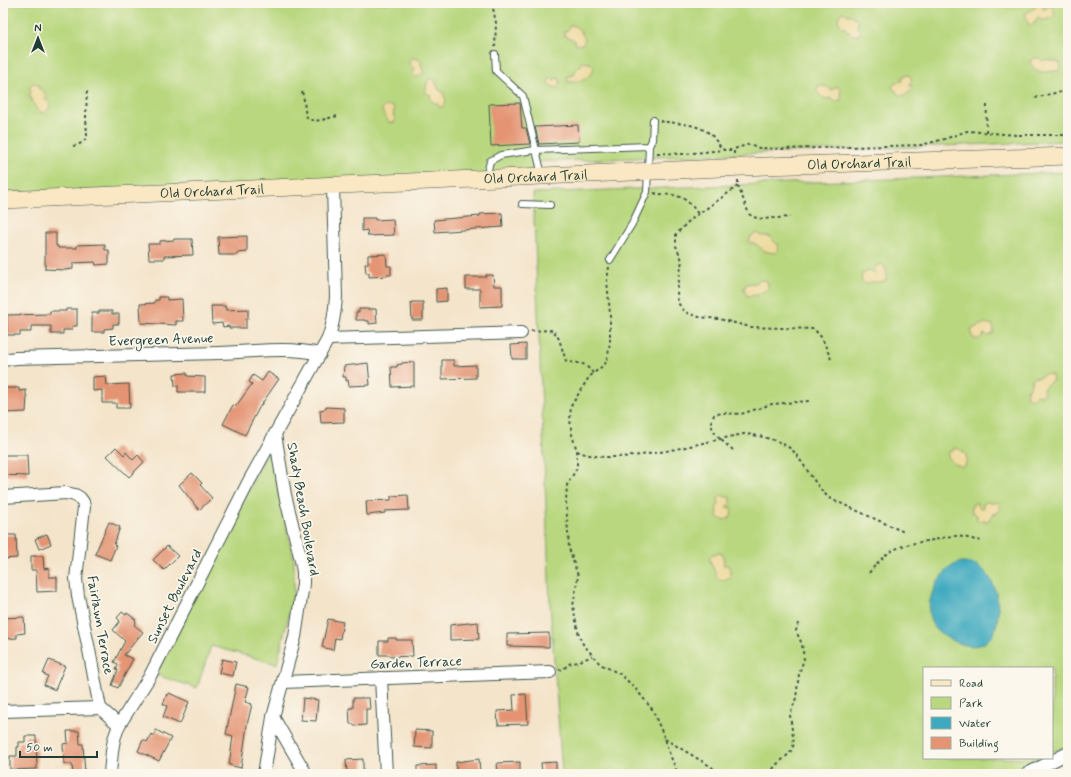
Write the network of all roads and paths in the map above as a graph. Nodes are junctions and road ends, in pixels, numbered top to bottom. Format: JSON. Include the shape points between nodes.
{"nodes":[{"id":1,"x":492,"y":3,"type":"edge"},
{"id":2,"x":495,"y":54,"type":"joint"},
{"id":3,"x":87,"y":90,"type":"dead end"},
{"id":4,"x":1068,"y":91,"type":"edge"},
{"id":5,"x":302,"y":92,"type":"dead end"},
{"id":6,"x":1035,"y":98,"type":"dead end"},
{"id":7,"x":987,"y":104,"type":"dead end"},
{"id":8,"x":339,"y":116,"type":"dead end"},
{"id":9,"x":653,"y":120,"type":"joint"},
{"id":10,"x":986,"y":132,"type":"dead end"},
{"id":11,"x":74,"y":146,"type":"dead end"},
{"id":12,"x":649,"y":146,"type":"junction"},
{"id":13,"x":535,"y":150,"type":"junction"},
{"id":14,"x":724,"y":150,"type":"junction"},
{"id":15,"x":734,"y":150,"type":"dead end"},
{"id":16,"x":649,"y":153,"type":"junction"},
{"id":17,"x":1068,"y":156,"type":"edge"},
{"id":18,"x":648,"y":172,"type":"junction"},
{"id":19,"x":542,"y":176,"type":"junction"},
{"id":20,"x":486,"y":179,"type":"junction"},
{"id":21,"x":333,"y":186,"type":"junction"},
{"id":22,"x":738,"y":186,"type":"dead end"},
{"id":23,"x":647,"y":192,"type":"junction"},
{"id":24,"x":3,"y":200,"type":"edge"},
{"id":25,"x":522,"y":204,"type":"dead end"},
{"id":26,"x":550,"y":205,"type":"dead end"},
{"id":27,"x":698,"y":214,"type":"junction"},
{"id":28,"x":610,"y":260,"type":"joint"},
{"id":29,"x":520,"y":333,"type":"joint"},
{"id":30,"x":328,"y":339,"type":"junction"},
{"id":31,"x":320,"y":354,"type":"junction"},
{"id":32,"x":830,"y":358,"type":"dead end"},
{"id":33,"x":3,"y":360,"type":"edge"},
{"id":34,"x":593,"y":373,"type":"junction"},
{"id":35,"x":809,"y":401,"type":"dead end"},
{"id":36,"x":276,"y":434,"type":"junction"},
{"id":37,"x":719,"y":438,"type":"junction"},
{"id":38,"x":577,"y":450,"type":"junction"},
{"id":39,"x":733,"y":450,"type":"dead end"},
{"id":40,"x":3,"y":497,"type":"edge"},
{"id":41,"x":904,"y":532,"type":"dead end"},
{"id":42,"x":982,"y":542,"type":"dead end"},
{"id":43,"x":869,"y":573,"type":"dead end"},
{"id":44,"x":798,"y":623,"type":"dead end"},
{"id":45,"x":593,"y":656,"type":"junction"},
{"id":46,"x":550,"y":672,"type":"joint"},
{"id":47,"x":380,"y":678,"type":"junction"},
{"id":48,"x":283,"y":682,"type":"junction"},
{"id":49,"x":100,"y":708,"type":"junction"},
{"id":50,"x":3,"y":710,"type":"edge"},
{"id":51,"x":273,"y":717,"type":"junction"},
{"id":52,"x":120,"y":725,"type":"junction"},
{"id":53,"x":665,"y":739,"type":"junction"},
{"id":54,"x":1068,"y":754,"type":"edge"},
{"id":55,"x":110,"y":774,"type":"edge"},
{"id":56,"x":264,"y":774,"type":"edge"},
{"id":57,"x":306,"y":774,"type":"edge"},
{"id":58,"x":386,"y":774,"type":"edge"},
{"id":59,"x":678,"y":774,"type":"edge"},
{"id":60,"x":716,"y":774,"type":"edge"},
{"id":61,"x":769,"y":774,"type":"edge"},
{"id":62,"x":1027,"y":774,"type":"edge"}],
"edges":[{"from":1,"to":2,"type":"path","via":[[496,23]]},
{"from":2,"to":13,"type":"lane","via":[[496,71],[523,96]]},
{"from":3,"to":11,"type":"path","via":[[87,136],[81,144]]},
{"from":4,"to":6,"type":"path"},
{"from":5,"to":8,"type":"path","via":[[307,116],[311,120]]},
{"from":7,"to":10,"type":"path"},
{"from":9,"to":12,"type":"lane","via":[[652,140]]},
{"from":9,"to":14,"type":"path","via":[[699,127],[714,137]]},
{"from":12,"to":13,"type":"lane"},
{"from":12,"to":16,"type":"lane"},
{"from":13,"to":19,"type":"lane"},
{"from":13,"to":20,"type":"lane","via":[[501,155],[490,161]]},
{"from":14,"to":15,"type":"path"},
{"from":14,"to":16,"type":"path","via":[[684,154]]},
{"from":16,"to":18,"type":"lane"},
{"from":17,"to":18,"type":"street","name":"Old Orchard Trail"},
{"from":18,"to":19,"type":"street","name":"Old Orchard Trail"},
{"from":18,"to":23,"type":"lane"},
{"from":19,"to":20,"type":"street","name":"Old Orchard Trail"},
{"from":20,"to":21,"type":"street","name":"Old Orchard Trail"},
{"from":21,"to":24,"type":"street","name":"Old Orchard Trail"},
{"from":21,"to":30,"type":"street","name":"Shady Beach Boulevard","via":[[336,297],[335,314]]},
{"from":22,"to":27,"type":"path"},
{"from":23,"to":27,"type":"path","via":[[679,197],[691,204]]},
{"from":23,"to":28,"type":"lane","via":[[632,224]]},
{"from":25,"to":26,"type":"lane"},
{"from":27,"to":32,"type":"path","via":[[676,234],[676,246],[682,260],[677,292],[678,303],[685,312],[750,327],[814,329],[822,338]]},
{"from":28,"to":34,"type":"path","via":[[607,280],[610,314],[608,356],[605,364]]},
{"from":29,"to":30,"type":"street"},
{"from":29,"to":34,"type":"path","via":[[553,330],[559,339],[566,361],[588,366]]},
{"from":30,"to":31,"type":"street","name":"Shady Beach Boulevard"},
{"from":31,"to":33,"type":"street","name":"Evergreen Avenue","via":[[291,349]]},
{"from":31,"to":36,"type":"street","name":"Shady Beach Boulevard"},
{"from":34,"to":38,"type":"path","via":[[571,406],[572,436]]},
{"from":35,"to":37,"type":"path","via":[[772,404],[741,414],[716,414],[711,425]]},
{"from":36,"to":48,"type":"street","name":"Shady Beach Boulevard","via":[[285,495],[303,572],[295,636]]},
{"from":36,"to":52,"type":"street","name":"Sunset Boulevard","via":[[248,483],[150,676]]},
{"from":37,"to":38,"type":"path","via":[[645,454],[611,457],[596,457]]},
{"from":37,"to":39,"type":"path"},
{"from":37,"to":41,"type":"path","via":[[755,435],[784,445],[794,452],[829,498]]},
{"from":38,"to":45,"type":"path","via":[[577,468],[567,485],[566,502],[569,548],[578,576],[573,606],[579,636]]},
{"from":40,"to":49,"type":"street","name":"Fairlawn Terrace","via":[[66,493],[75,494],[83,502],[76,585]]},
{"from":42,"to":43,"type":"path","via":[[954,536],[904,545],[887,554]]},
{"from":44,"to":61,"type":"path","via":[[796,631],[803,647],[804,659],[790,714],[794,744],[790,753]]},
{"from":45,"to":46,"type":"path","via":[[568,664],[564,669]]},
{"from":45,"to":53,"type":"path","via":[[600,664],[620,674],[635,688],[652,709]]},
{"from":46,"to":47,"type":"street","name":"Garden Terrace"},
{"from":47,"to":48,"type":"street","name":"Garden Terrace"},
{"from":47,"to":58,"type":"street"},
{"from":48,"to":51,"type":"street","name":"Shady Beach Boulevard"},
{"from":49,"to":50,"type":"street"},
{"from":49,"to":52,"type":"street"},
{"from":51,"to":56,"type":"street"},
{"from":51,"to":57,"type":"street"},
{"from":52,"to":55,"type":"street","name":"Sunset Boulevard","via":[[114,739]]},
{"from":53,"to":59,"type":"path"},
{"from":53,"to":60,"type":"path","via":[[706,763]]},
{"from":54,"to":62,"type":"street"}]}
